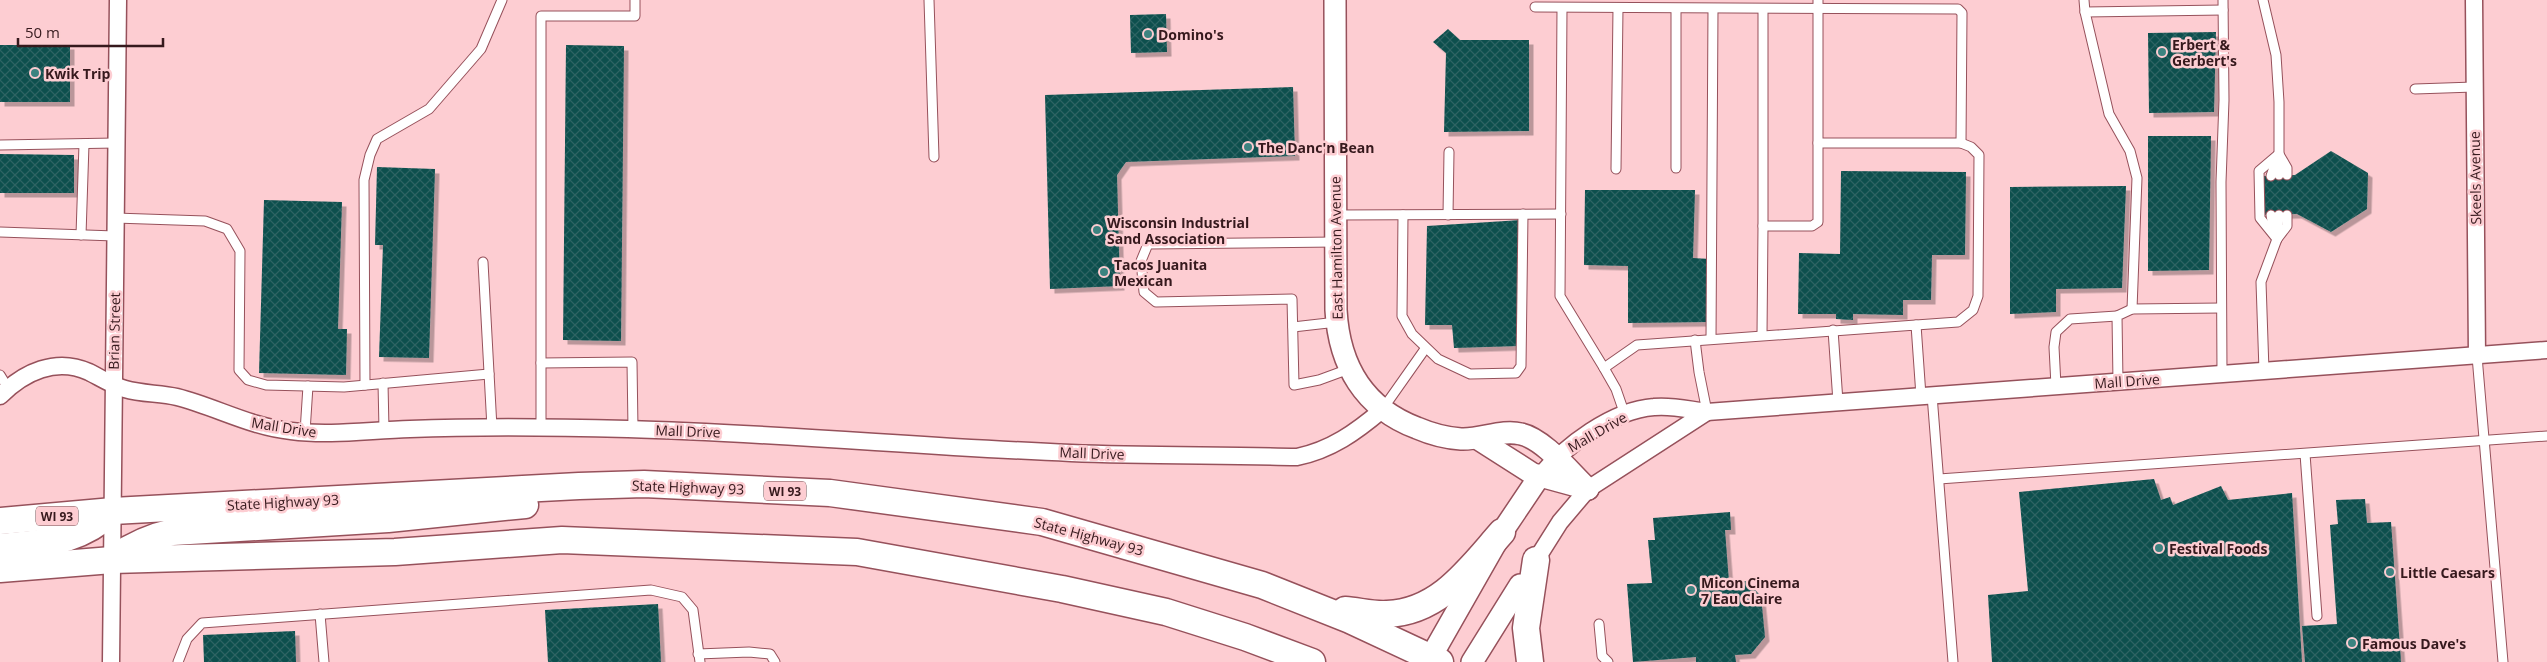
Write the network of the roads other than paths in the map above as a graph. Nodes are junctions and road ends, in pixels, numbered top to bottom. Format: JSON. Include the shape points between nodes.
{"nodes":[{"id":1,"x":118,"y":0,"type":"edge"},
{"id":2,"x":502,"y":0,"type":"edge"},
{"id":3,"x":636,"y":0,"type":"edge"},
{"id":4,"x":929,"y":0,"type":"edge"},
{"id":5,"x":1335,"y":0,"type":"edge"},
{"id":6,"x":2084,"y":0,"type":"edge"},
{"id":7,"x":2223,"y":0,"type":"edge"},
{"id":8,"x":2263,"y":0,"type":"edge"},
{"id":9,"x":2474,"y":0,"type":"edge"},
{"id":10,"x":1819,"y":5,"type":"edge"},
{"id":11,"x":1535,"y":7,"type":"dead end"},
{"id":12,"x":1562,"y":8,"type":"junction"},
{"id":13,"x":1618,"y":8,"type":"junction"},
{"id":14,"x":1676,"y":9,"type":"junction"},
{"id":15,"x":1712,"y":9,"type":"junction"},
{"id":16,"x":1763,"y":9,"type":"junction"},
{"id":17,"x":2224,"y":10,"type":"junction"},
{"id":18,"x":2085,"y":12,"type":"junction"},
{"id":19,"x":2474,"y":87,"type":"junction"},
{"id":20,"x":2415,"y":89,"type":"dead end"},
{"id":21,"x":116,"y":143,"type":"junction"},
{"id":22,"x":1818,"y":143,"type":"junction"},
{"id":23,"x":1961,"y":143,"type":"junction"},
{"id":24,"x":84,"y":144,"type":"junction"},
{"id":25,"x":0,"y":145,"type":"edge"},
{"id":26,"x":1449,"y":152,"type":"dead end"},
{"id":27,"x":2279,"y":154,"type":"junction"},
{"id":28,"x":934,"y":157,"type":"dead end"},
{"id":29,"x":1676,"y":168,"type":"dead end"},
{"id":30,"x":1616,"y":169,"type":"dead end"},
{"id":31,"x":2279,"y":176,"type":"dead end"},
{"id":32,"x":1523,"y":214,"type":"junction"},
{"id":33,"x":1561,"y":214,"type":"junction"},
{"id":34,"x":1336,"y":215,"type":"junction"},
{"id":35,"x":1403,"y":215,"type":"junction"},
{"id":36,"x":1448,"y":215,"type":"junction"},
{"id":37,"x":115,"y":218,"type":"junction"},
{"id":38,"x":1763,"y":226,"type":"junction"},
{"id":39,"x":0,"y":232,"type":"edge"},
{"id":40,"x":81,"y":235,"type":"junction"},
{"id":41,"x":115,"y":236,"type":"junction"},
{"id":42,"x":2277,"y":239,"type":"junction"},
{"id":43,"x":1336,"y":242,"type":"junction"},
{"id":44,"x":483,"y":262,"type":"dead end"},
{"id":45,"x":2221,"y":308,"type":"junction"},
{"id":46,"x":2132,"y":309,"type":"junction"},
{"id":47,"x":2117,"y":316,"type":"junction"},
{"id":48,"x":1337,"y":322,"type":"junction"},
{"id":49,"x":1916,"y":324,"type":"junction"},
{"id":50,"x":1293,"y":327,"type":"junction"},
{"id":51,"x":1833,"y":330,"type":"junction"},
{"id":52,"x":1762,"y":335,"type":"junction"},
{"id":53,"x":1711,"y":339,"type":"junction"},
{"id":54,"x":1695,"y":340,"type":"junction"},
{"id":55,"x":1425,"y":349,"type":"junction"},
{"id":56,"x":2547,"y":350,"type":"edge"},
{"id":57,"x":2477,"y":356,"type":"junction"},
{"id":58,"x":540,"y":363,"type":"junction"},
{"id":59,"x":1604,"y":368,"type":"junction"},
{"id":60,"x":1349,"y":369,"type":"junction"},
{"id":61,"x":2264,"y":371,"type":"junction"},
{"id":62,"x":489,"y":374,"type":"junction"},
{"id":63,"x":2222,"y":374,"type":"junction"},
{"id":64,"x":2118,"y":382,"type":"junction"},
{"id":65,"x":383,"y":383,"type":"junction"},
{"id":66,"x":365,"y":385,"type":"junction"},
{"id":67,"x":3,"y":386,"type":"edge"},
{"id":68,"x":114,"y":386,"type":"junction"},
{"id":69,"x":308,"y":386,"type":"junction"},
{"id":70,"x":2056,"y":386,"type":"junction"},
{"id":71,"x":1927,"y":396,"type":"junction"},
{"id":72,"x":1838,"y":402,"type":"junction"},
{"id":73,"x":1382,"y":410,"type":"junction"},
{"id":74,"x":1707,"y":412,"type":"junction"},
{"id":75,"x":1625,"y":415,"type":"junction"},
{"id":76,"x":492,"y":428,"type":"junction"},
{"id":77,"x":540,"y":428,"type":"junction"},
{"id":78,"x":633,"y":429,"type":"junction"},
{"id":79,"x":384,"y":430,"type":"junction"},
{"id":80,"x":305,"y":432,"type":"junction"},
{"id":81,"x":2547,"y":436,"type":"edge"},
{"id":82,"x":1478,"y":439,"type":"junction"},
{"id":83,"x":2484,"y":442,"type":"junction"},
{"id":84,"x":2305,"y":454,"type":"junction"},
{"id":85,"x":1556,"y":458,"type":"junction"},
{"id":86,"x":1539,"y":477,"type":"junction"},
{"id":87,"x":1939,"y":479,"type":"junction"},
{"id":88,"x":644,"y":484,"type":"junction"},
{"id":89,"x":1588,"y":489,"type":"junction"},
{"id":90,"x":113,"y":511,"type":"junction"},
{"id":91,"x":0,"y":521,"type":"edge"},
{"id":92,"x":1502,"y":532,"type":"junction"},
{"id":93,"x":0,"y":547,"type":"edge"},
{"id":94,"x":112,"y":560,"type":"junction"},
{"id":95,"x":1536,"y":560,"type":"junction"},
{"id":96,"x":0,"y":569,"type":"edge"},
{"id":97,"x":1520,"y":585,"type":"joint"},
{"id":98,"x":1313,"y":606,"type":"junction"},
{"id":99,"x":320,"y":614,"type":"junction"},
{"id":100,"x":2317,"y":616,"type":"dead end"},
{"id":101,"x":1598,"y":624,"type":"dead end"},
{"id":102,"x":1245,"y":637,"type":"junction"},
{"id":103,"x":699,"y":658,"type":"edge"},
{"id":104,"x":1433,"y":660,"type":"edge"},
{"id":105,"x":111,"y":662,"type":"edge"},
{"id":106,"x":178,"y":662,"type":"edge"},
{"id":107,"x":324,"y":662,"type":"edge"},
{"id":108,"x":775,"y":662,"type":"edge"},
{"id":109,"x":1284,"y":662,"type":"edge"},
{"id":110,"x":1312,"y":662,"type":"edge"},
{"id":111,"x":1472,"y":662,"type":"edge"},
{"id":112,"x":1530,"y":662,"type":"edge"},
{"id":113,"x":1608,"y":662,"type":"edge"},
{"id":114,"x":1954,"y":662,"type":"edge"},
{"id":115,"x":2503,"y":662,"type":"edge"}],
"edges":[{"from":1,"to":21,"type":"street","name":"Brian Street"},
{"from":2,"to":66,"type":"lane","via":[[481,49],[430,108],[378,139],[370,155],[364,180]]},
{"from":3,"to":58,"type":"lane","via":[[636,16],[541,16]]},
{"from":4,"to":28,"type":"lane"},
{"from":5,"to":34,"type":"street","name":"East Hamilton Avenue"},
{"from":6,"to":18,"type":"lane"},
{"from":7,"to":17,"type":"lane"},
{"from":8,"to":27,"type":"lane","via":[[2276,55]]},
{"from":9,"to":19,"type":"street","name":"Skeels Avenue"},
{"from":10,"to":16,"type":"lane"},
{"from":10,"to":22,"type":"lane"},
{"from":10,"to":23,"type":"lane","via":[[1958,9],[1962,13]]},
{"from":11,"to":12,"type":"lane"},
{"from":12,"to":13,"type":"lane"},
{"from":12,"to":33,"type":"lane"},
{"from":13,"to":14,"type":"lane"},
{"from":13,"to":30,"type":"lane"},
{"from":14,"to":15,"type":"lane"},
{"from":14,"to":29,"type":"lane"},
{"from":15,"to":16,"type":"lane"},
{"from":15,"to":53,"type":"lane"},
{"from":16,"to":38,"type":"lane"},
{"from":17,"to":18,"type":"lane"},
{"from":17,"to":45,"type":"lane"},
{"from":18,"to":46,"type":"lane","via":[[2109,114],[2130,151],[2137,178]]},
{"from":19,"to":20,"type":"lane"},
{"from":19,"to":57,"type":"street","name":"Skeels Avenue"},
{"from":21,"to":24,"type":"lane"},
{"from":21,"to":37,"type":"street","name":"Brian Street"},
{"from":22,"to":23,"type":"lane"},
{"from":22,"to":38,"type":"lane","via":[[1818,222],[1812,226]]},
{"from":23,"to":49,"type":"lane","via":[[1979,155],[1978,296],[1974,310],[1958,322]]},
{"from":24,"to":25,"type":"lane"},
{"from":24,"to":40,"type":"lane"},
{"from":26,"to":36,"type":"lane"},
{"from":27,"to":31,"type":"lane"},
{"from":27,"to":42,"type":"lane","via":[[2259,171],[2260,218]]},
{"from":32,"to":33,"type":"lane"},
{"from":32,"to":36,"type":"lane"},
{"from":32,"to":55,"type":"lane","via":[[1521,366],[1516,373],[1470,374]]},
{"from":33,"to":59,"type":"lane","via":[[1560,296]]},
{"from":34,"to":35,"type":"lane"},
{"from":34,"to":43,"type":"street","name":"East Hamilton Avenue"},
{"from":35,"to":36,"type":"lane"},
{"from":35,"to":55,"type":"lane","via":[[1402,316]]},
{"from":37,"to":41,"type":"street","name":"Brian Street"},
{"from":37,"to":69,"type":"lane","via":[[205,221],[227,229],[240,251],[239,370],[248,380],[266,385]]},
{"from":38,"to":52,"type":"lane"},
{"from":39,"to":40,"type":"lane"},
{"from":40,"to":41,"type":"lane"},
{"from":41,"to":68,"type":"street","name":"Brian Street"},
{"from":42,"to":42,"type":"lane","via":[[2279,215],[2287,226]]},
{"from":42,"to":61,"type":"lane","via":[[2261,282]]},
{"from":43,"to":48,"type":"street","name":"East Hamilton Avenue"},
{"from":43,"to":50,"type":"lane","via":[[1148,244],[1141,261],[1144,292],[1156,302],[1292,299]]},
{"from":44,"to":62,"type":"lane"},
{"from":45,"to":46,"type":"lane"},
{"from":45,"to":63,"type":"lane"},
{"from":46,"to":47,"type":"lane"},
{"from":47,"to":64,"type":"lane"},
{"from":47,"to":70,"type":"lane","via":[[2070,319],[2056,332]]},
{"from":48,"to":50,"type":"lane"},
{"from":48,"to":60,"type":"street","name":"East Hamilton Avenue"},
{"from":49,"to":51,"type":"lane"},
{"from":49,"to":71,"type":"lane"},
{"from":50,"to":60,"type":"lane","via":[[1294,384]]},
{"from":51,"to":52,"type":"lane"},
{"from":51,"to":72,"type":"lane"},
{"from":52,"to":53,"type":"lane"},
{"from":53,"to":54,"type":"lane"},
{"from":54,"to":59,"type":"lane","via":[[1637,345]]},
{"from":54,"to":74,"type":"lane"},
{"from":55,"to":73,"type":"lane"},
{"from":56,"to":57,"type":"street","name":"Mall Drive"},
{"from":57,"to":61,"type":"street","name":"Mall Drive"},
{"from":57,"to":83,"type":"lane"},
{"from":58,"to":77,"type":"lane"},
{"from":58,"to":78,"type":"lane","via":[[632,362]]},
{"from":59,"to":75,"type":"lane"},
{"from":60,"to":73,"type":"street","name":"East Hamilton Avenue","via":[[1363,392]]},
{"from":61,"to":63,"type":"street","name":"Mall Drive"},
{"from":62,"to":65,"type":"lane"},
{"from":62,"to":76,"type":"lane"},
{"from":63,"to":64,"type":"street","name":"Mall Drive"},
{"from":64,"to":70,"type":"street","name":"Mall Drive"},
{"from":65,"to":66,"type":"lane"},
{"from":65,"to":79,"type":"lane"},
{"from":66,"to":69,"type":"lane"},
{"from":67,"to":68,"type":"street","name":"Mall Drive","via":[[31,372],[62,366],[79,368]]},
{"from":68,"to":80,"type":"street","name":"Mall Drive","via":[[176,397],[258,426]]},
{"from":68,"to":90,"type":"street","name":"Brian Street"},
{"from":69,"to":80,"type":"lane"},
{"from":70,"to":71,"type":"street","name":"Mall Drive"},
{"from":71,"to":72,"type":"street","name":"Mall Drive"},
{"from":71,"to":87,"type":"lane"},
{"from":72,"to":74,"type":"street","name":"Mall Drive"},
{"from":73,"to":78,"type":"street","name":"Mall Drive","via":[[1337,444],[1297,457],[1070,453],[788,435]]},
{"from":73,"to":82,"type":"street","name":"East Hamilton Avenue","via":[[1436,435]]},
{"from":74,"to":75,"type":"street","name":"Mall Drive","via":[[1654,407]]},
{"from":74,"to":89,"type":"street","name":"Mall Drive"},
{"from":75,"to":85,"type":"street","name":"Mall Drive","via":[[1583,437]]},
{"from":76,"to":77,"type":"street","name":"Mall Drive"},
{"from":76,"to":79,"type":"street","name":"Mall Drive"},
{"from":77,"to":78,"type":"street","name":"Mall Drive"},
{"from":79,"to":80,"type":"street","name":"Mall Drive"},
{"from":81,"to":83,"type":"lane"},
{"from":82,"to":85,"type":"street","name":"East Hamilton Avenue","via":[[1521,434],[1534,439]]},
{"from":82,"to":86,"type":"street","name":"East Hamilton Avenue"},
{"from":83,"to":84,"type":"lane"},
{"from":83,"to":115,"type":"lane"},
{"from":84,"to":87,"type":"lane"},
{"from":84,"to":100,"type":"lane"},
{"from":85,"to":86,"type":"street","name":"Mall Drive"},
{"from":85,"to":89,"type":"street","name":"East Hamilton Avenue"},
{"from":86,"to":89,"type":"street"},
{"from":86,"to":92,"type":"street"},
{"from":87,"to":114,"type":"lane"},
{"from":88,"to":90,"type":"main road","name":"State Highway 93","number":"WI 93"},
{"from":88,"to":94,"type":"main road","via":[[530,505],[398,518],[173,532],[132,545]]},
{"from":88,"to":98,"type":"main road","name":"State Highway 93","number":"WI 93","via":[[830,493],[1042,522],[1262,585]]},
{"from":89,"to":95,"type":"street","via":[[1560,522]]},
{"from":90,"to":91,"type":"main road","name":"State Highway 93","number":"WI 93"},
{"from":90,"to":93,"type":"main road","via":[[79,536]]},
{"from":90,"to":94,"type":"street","name":"Brian Street"},
{"from":92,"to":98,"type":"main road","via":[[1452,587],[1429,604],[1385,614]]},
{"from":92,"to":104,"type":"street"},
{"from":94,"to":96,"type":"main road"},
{"from":94,"to":102,"type":"main road","via":[[395,552],[562,540],[857,552],[1166,612]]},
{"from":94,"to":105,"type":"street","name":"Brian Street"},
{"from":95,"to":97,"type":"street"},
{"from":95,"to":112,"type":"main road","via":[[1526,628]]},
{"from":97,"to":111,"type":"street"},
{"from":98,"to":104,"type":"main road","name":"State Highway 93","number":"WI 93"},
{"from":99,"to":103,"type":"lane","via":[[651,590],[682,597],[693,610]]},
{"from":99,"to":106,"type":"lane","via":[[202,623],[187,639]]},
{"from":99,"to":107,"type":"lane"},
{"from":101,"to":113,"type":"lane","via":[[1602,656]]},
{"from":102,"to":109,"type":"main road"},
{"from":102,"to":110,"type":"main road"},
{"from":103,"to":108,"type":"lane","via":[[750,652],[770,654]]}]}
